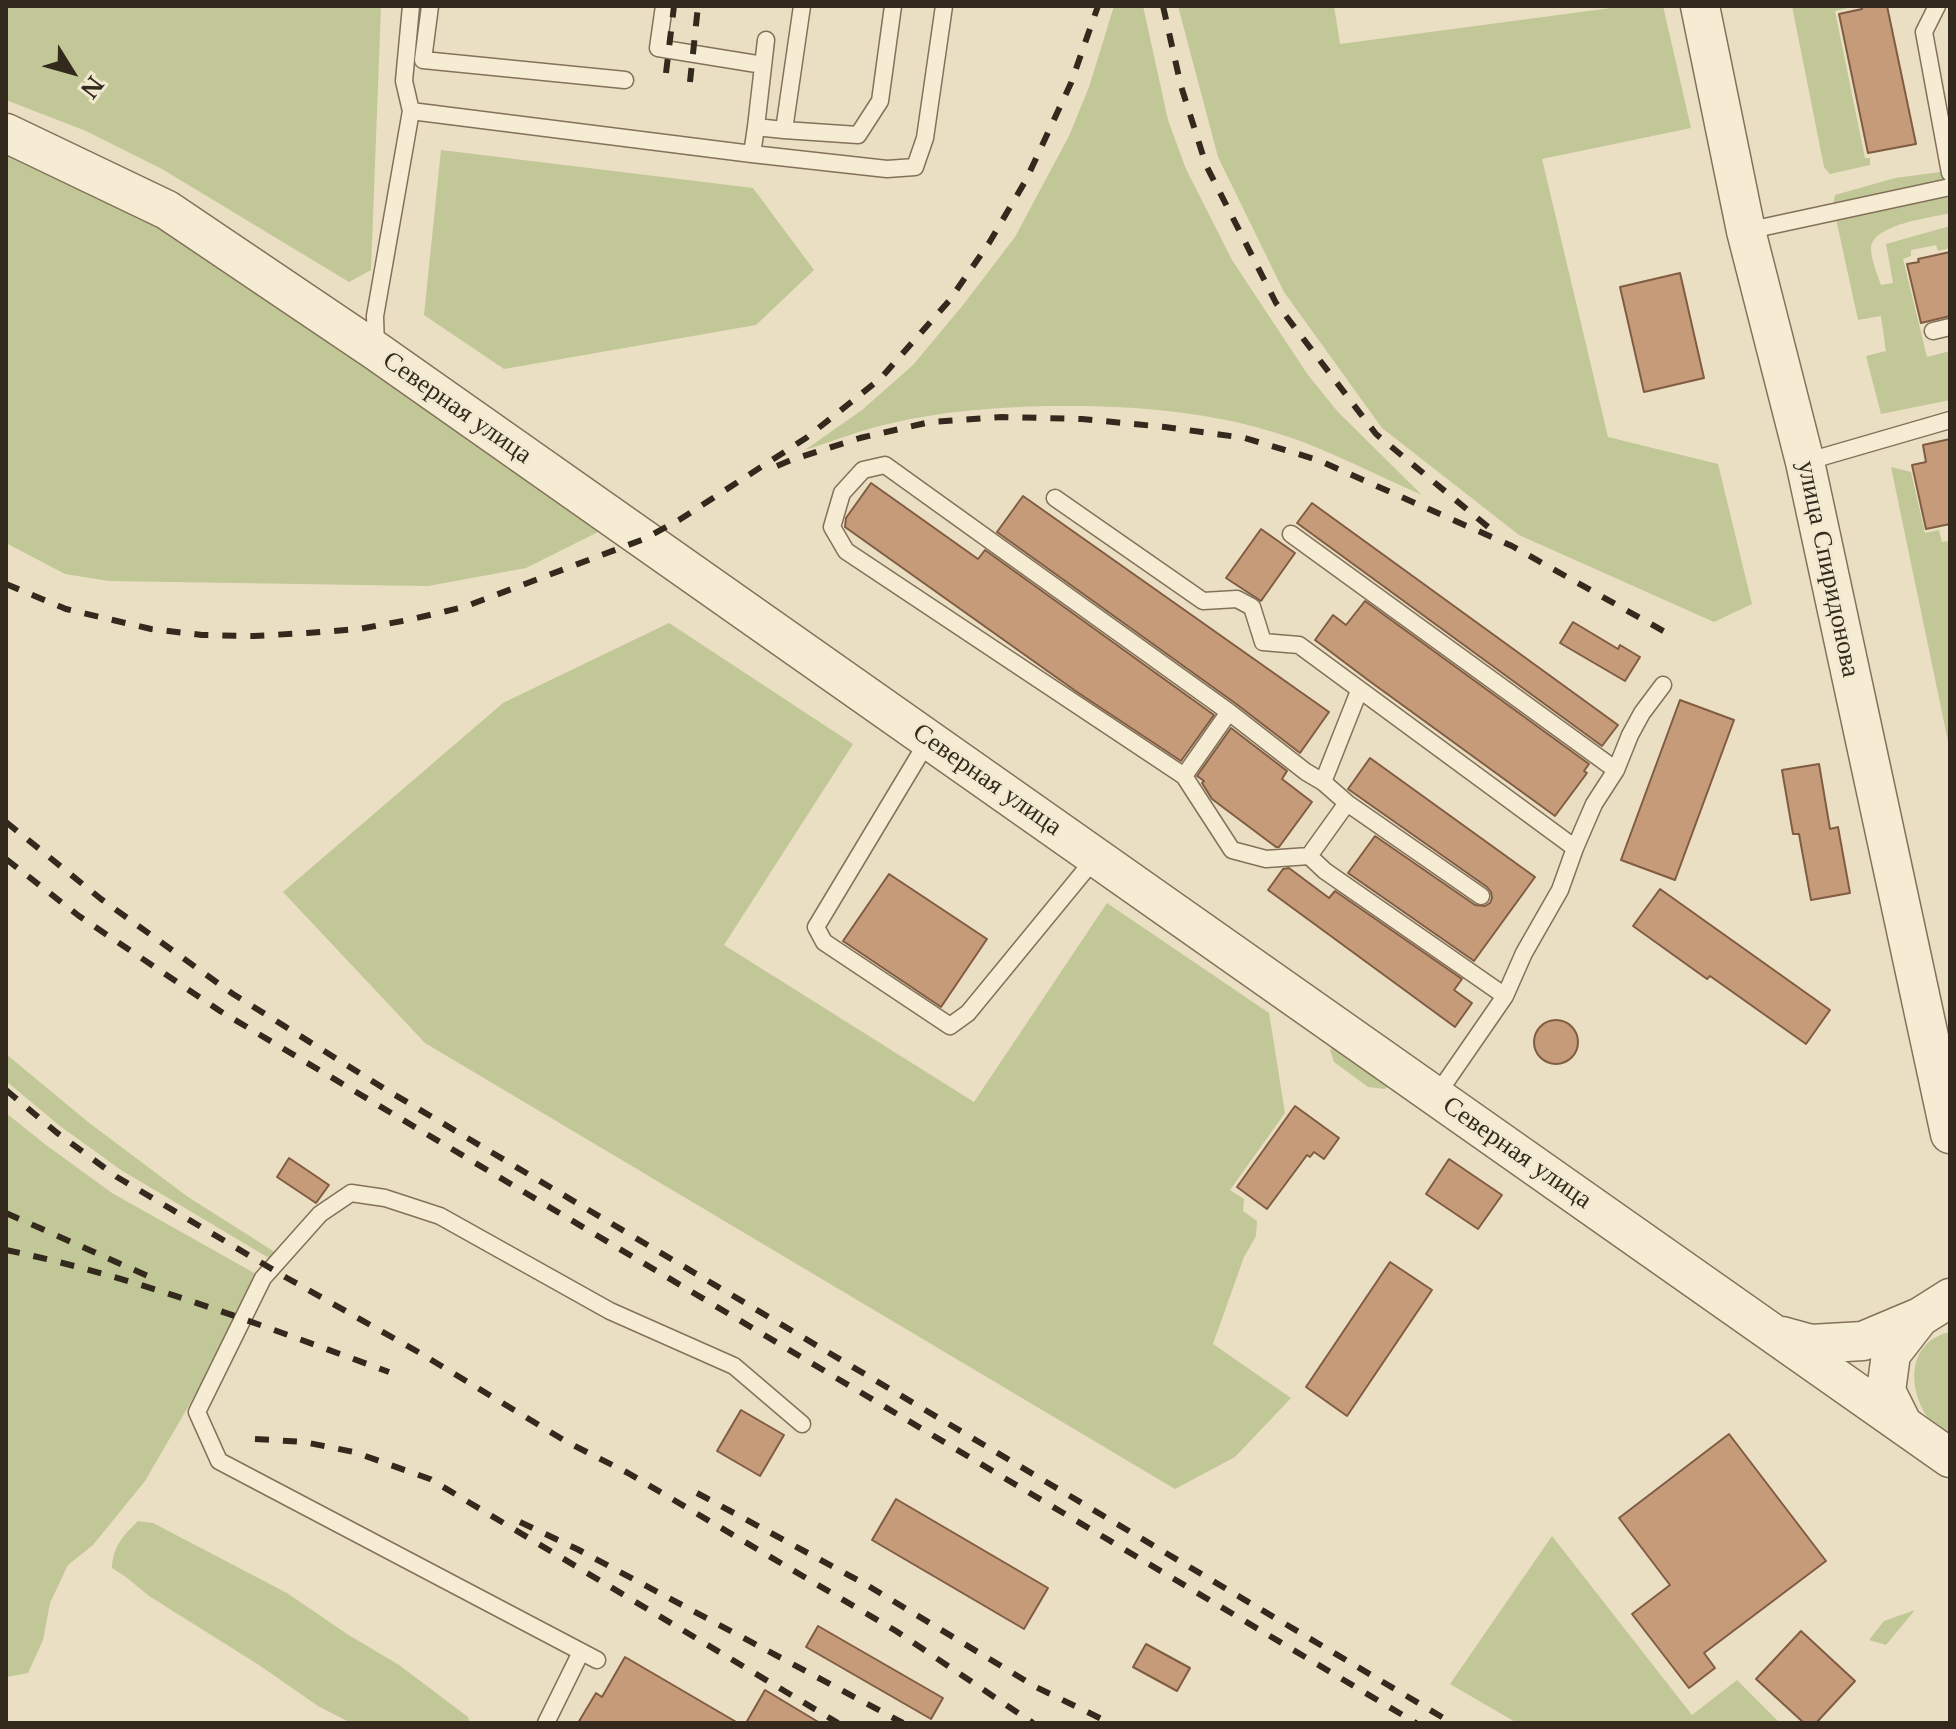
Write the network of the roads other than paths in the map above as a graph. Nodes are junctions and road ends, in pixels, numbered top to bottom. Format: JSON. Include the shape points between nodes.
{"nodes":[{"id":1,"x":411,"y":6,"type":"edge"},
{"id":2,"x":430,"y":6,"type":"edge"},
{"id":3,"x":664,"y":6,"type":"edge"},
{"id":4,"x":802,"y":6,"type":"edge"},
{"id":5,"x":893,"y":6,"type":"edge"},
{"id":6,"x":944,"y":6,"type":"edge"},
{"id":7,"x":1700,"y":6,"type":"edge"},
{"id":8,"x":1937,"y":6,"type":"edge"},
{"id":9,"x":766,"y":40,"type":"dead end"},
{"id":10,"x":763,"y":65,"type":"junction"},
{"id":11,"x":625,"y":80,"type":"dead end"},
{"id":12,"x":411,"y":111,"type":"junction"},
{"id":13,"x":756,"y":127,"type":"junction"},
{"id":14,"x":784,"y":130,"type":"junction"},
{"id":15,"x":6,"y":133,"type":"edge"},
{"id":16,"x":752,"y":154,"type":"junction"},
{"id":17,"x":1950,"y":173,"type":"edge"},
{"id":18,"x":1950,"y":187,"type":"edge"},
{"id":19,"x":1746,"y":231,"type":"junction"},
{"id":20,"x":1950,"y":327,"type":"edge"},
{"id":21,"x":1933,"y":331,"type":"dead end"},
{"id":22,"x":376,"y":351,"type":"junction"},
{"id":23,"x":1950,"y":420,"type":"edge"},
{"id":24,"x":1805,"y":462,"type":"junction"},
{"id":25,"x":1055,"y":498,"type":"dead end"},
{"id":26,"x":1291,"y":534,"type":"dead end"},
{"id":27,"x":1663,"y":685,"type":"dead end"},
{"id":28,"x":1359,"y":691,"type":"junction"},
{"id":29,"x":1229,"y":712,"type":"junction"},
{"id":30,"x":929,"y":739,"type":"junction"},
{"id":31,"x":1616,"y":770,"type":"junction"},
{"id":32,"x":1184,"y":776,"type":"junction"},
{"id":33,"x":1323,"y":782,"type":"junction"},
{"id":34,"x":1347,"y":803,"type":"junction"},
{"id":35,"x":1575,"y":848,"type":"junction"},
{"id":36,"x":1309,"y":856,"type":"junction"},
{"id":37,"x":1096,"y":857,"type":"junction"},
{"id":38,"x":1481,"y":896,"type":"dead end"},
{"id":39,"x":1505,"y":996,"type":"junction"},
{"id":40,"x":1436,"y":1096,"type":"junction"},
{"id":41,"x":1950,"y":1134,"type":"edge"},
{"id":42,"x":1950,"y":1287,"type":"edge"},
{"id":43,"x":1935,"y":1308,"type":"edge"},
{"id":44,"x":1772,"y":1332,"type":"junction"},
{"id":45,"x":802,"y":1424,"type":"dead end"},
{"id":46,"x":1903,"y":1425,"type":"junction"},
{"id":47,"x":1950,"y":1458,"type":"edge"},
{"id":48,"x":581,"y":1652,"type":"junction"},
{"id":49,"x":597,"y":1660,"type":"dead end"},
{"id":50,"x":546,"y":1723,"type":"edge"}],
"edges":[{"from":1,"to":12,"type":"lane","via":[[404,81]]},
{"from":2,"to":11,"type":"lane","via":[[423,60]]},
{"from":3,"to":10,"type":"lane","via":[[658,48]]},
{"from":4,"to":14,"type":"lane"},
{"from":5,"to":14,"type":"lane","via":[[880,101],[858,135]]},
{"from":6,"to":16,"type":"lane","via":[[925,138],[915,167],[887,169]]},
{"from":7,"to":19,"type":"street","name":"улица Спиридонова"},
{"from":8,"to":17,"type":"lane","via":[[1924,32]]},
{"from":9,"to":10,"type":"lane"},
{"from":10,"to":13,"type":"lane"},
{"from":12,"to":16,"type":"lane"},
{"from":12,"to":22,"type":"lane","via":[[375,316]]},
{"from":13,"to":14,"type":"lane"},
{"from":13,"to":16,"type":"lane"},
{"from":15,"to":22,"type":"street","name":"Северная улица","via":[[167,210]]},
{"from":18,"to":19,"type":"lane"},
{"from":19,"to":24,"type":"street","name":"улица Спиридонова"},
{"from":20,"to":21,"type":"lane"},
{"from":22,"to":30,"type":"street","name":"Северная улица"},
{"from":23,"to":24,"type":"lane"},
{"from":24,"to":41,"type":"street","name":"улица Спиридонова"},
{"from":25,"to":28,"type":"lane","via":[[1203,601],[1237,599],[1252,607],[1263,642],[1299,645]]},
{"from":26,"to":31,"type":"lane"},
{"from":27,"to":31,"type":"lane","via":[[1642,713]]},
{"from":28,"to":33,"type":"lane"},
{"from":28,"to":35,"type":"lane"},
{"from":29,"to":32,"type":"lane"},
{"from":29,"to":32,"type":"lane","via":[[885,465],[863,470],[842,493],[832,527],[846,551]]},
{"from":29,"to":33,"type":"lane"},
{"from":30,"to":37,"type":"street","name":"Северная улица"},
{"from":30,"to":37,"type":"lane","via":[[816,927],[824,942],[950,1026],[968,1013]]},
{"from":31,"to":35,"type":"lane"},
{"from":32,"to":36,"type":"lane","via":[[1232,850],[1266,859]]},
{"from":33,"to":34,"type":"lane"},
{"from":34,"to":36,"type":"lane"},
{"from":34,"to":38,"type":"lane"},
{"from":35,"to":39,"type":"lane","via":[[1560,890]]},
{"from":36,"to":39,"type":"lane"},
{"from":37,"to":40,"type":"street","name":"Северная улица"},
{"from":39,"to":40,"type":"lane"},
{"from":40,"to":44,"type":"street","name":"Северная улица"},
{"from":42,"to":43,"type":"street"},
{"from":43,"to":44,"type":"street","via":[[1863,1341],[1811,1344]]},
{"from":43,"to":46,"type":"street","via":[[1891,1354],[1886,1391]]},
{"from":44,"to":46,"type":"street","name":"Северная улица"},
{"from":45,"to":48,"type":"lane","via":[[734,1366],[610,1311],[440,1216],[351,1193],[320,1214],[263,1278],[197,1412],[219,1461]]},
{"from":46,"to":47,"type":"street","name":"Северная улица"},
{"from":48,"to":49,"type":"lane"},
{"from":48,"to":50,"type":"lane"}]}
